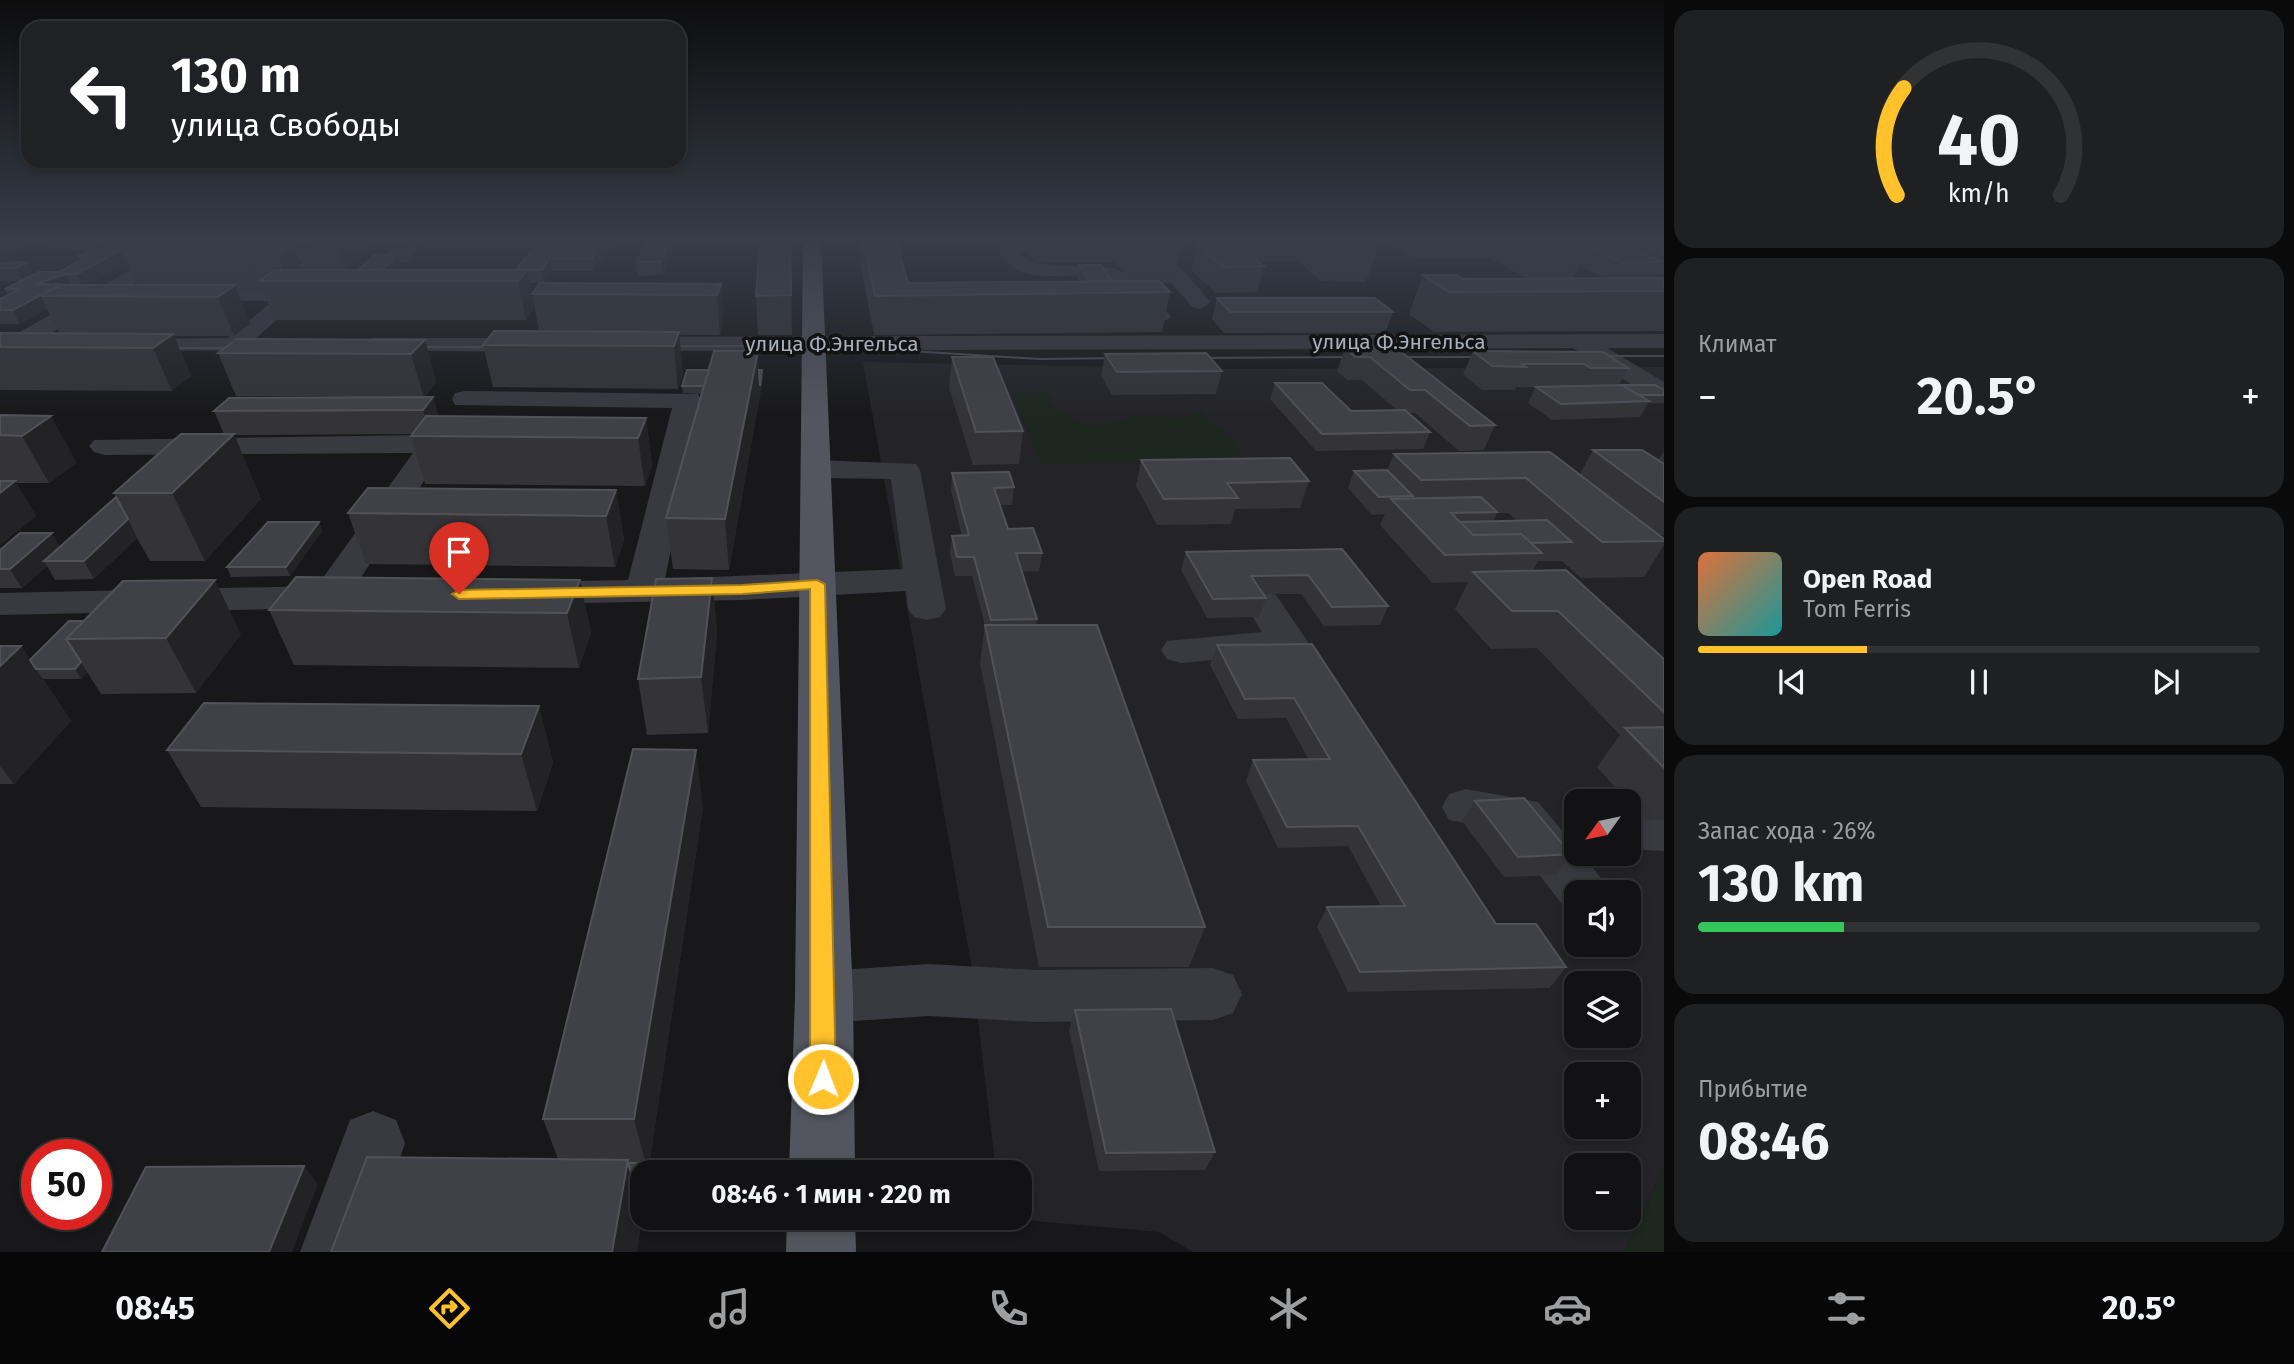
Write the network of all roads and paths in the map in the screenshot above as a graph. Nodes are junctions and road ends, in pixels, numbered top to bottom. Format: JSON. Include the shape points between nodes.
{"nodes":[{"id":1,"x":95,"y":298,"type":"edge"},
{"id":2,"x":289,"y":298,"type":"edge"},
{"id":3,"x":813,"y":298,"type":"edge"},
{"id":4,"x":1141,"y":298,"type":"edge"},
{"id":5,"x":1197,"y":298,"type":"edge"},
{"id":6,"x":1146,"y":303,"type":"junction"},
{"id":7,"x":63,"y":319,"type":"junction"},
{"id":8,"x":108,"y":319,"type":"edge"},
{"id":9,"x":226,"y":319,"type":"edge"},
{"id":10,"x":265,"y":319,"type":"junction"},
{"id":11,"x":1577,"y":341,"type":"junction"},
{"id":12,"x":1664,"y":341,"type":"edge"},
{"id":13,"x":556,"y":344,"type":"edge"},
{"id":14,"x":609,"y":344,"type":"edge"},
{"id":15,"x":814,"y":344,"type":"junction"},
{"id":16,"x":1186,"y":344,"type":"junction"},
{"id":17,"x":234,"y":345,"type":"junction"},
{"id":18,"x":301,"y":345,"type":"edge"},
{"id":19,"x":355,"y":345,"type":"edge"},
{"id":20,"x":505,"y":345,"type":"junction"},
{"id":21,"x":62,"y":346,"type":"edge"},
{"id":22,"x":102,"y":346,"type":"edge"},
{"id":23,"x":4,"y":348,"type":"edge"},
{"id":24,"x":1664,"y":393,"type":"edge"},
{"id":25,"x":451,"y":406,"type":"junction"},
{"id":26,"x":236,"y":419,"type":"edge"},
{"id":27,"x":433,"y":444,"type":"junction"},
{"id":28,"x":208,"y":445,"type":"junction"},
{"id":29,"x":104,"y":446,"type":"dead end"},
{"id":30,"x":816,"y":469,"type":"junction"},
{"id":31,"x":817,"y":584,"type":"junction"},
{"id":32,"x":644,"y":591,"type":"junction"},
{"id":33,"x":493,"y":594,"type":"edge"},
{"id":34,"x":369,"y":596,"type":"edge"},
{"id":35,"x":328,"y":597,"type":"junction"},
{"id":36,"x":1263,"y":603,"type":"edge"},
{"id":37,"x":0,"y":604,"type":"edge"},
{"id":38,"x":1181,"y":650,"type":"dead end"},
{"id":39,"x":1466,"y":807,"type":"dead end"},
{"id":40,"x":1642,"y":831,"type":"edge"},
{"id":41,"x":1664,"y":832,"type":"edge"},
{"id":42,"x":1572,"y":880,"type":"edge"},
{"id":43,"x":1213,"y":994,"type":"dead end"},
{"id":44,"x":824,"y":997,"type":"junction"},
{"id":45,"x":373,"y":1143,"type":"dead end"},
{"id":46,"x":822,"y":1160,"type":"edge"},
{"id":47,"x":821,"y":1230,"type":"edge"},
{"id":48,"x":335,"y":1252,"type":"edge"},
{"id":49,"x":821,"y":1252,"type":"edge"}],
"edges":[{"from":1,"to":7,"type":"street"},
{"from":2,"to":10,"type":"street"},
{"from":3,"to":15,"type":"main road"},
{"from":4,"to":6,"type":"street"},
{"from":5,"to":6,"type":"street","via":[[1200,302]]},
{"from":6,"to":16,"type":"street"},
{"from":7,"to":8,"type":"street"},
{"from":7,"to":23,"type":"street"},
{"from":9,"to":10,"type":"street"},
{"from":10,"to":17,"type":"street"},
{"from":11,"to":12,"type":"street","name":"улица Ф.Энгельса"},
{"from":11,"to":16,"type":"street","name":"улица Ф.Энгельса"},
{"from":11,"to":24,"type":"street"},
{"from":13,"to":20,"type":"street"},
{"from":14,"to":15,"type":"street","name":"улица Ф.Энгельса"},
{"from":15,"to":16,"type":"street","name":"улица Ф.Энгельса"},
{"from":15,"to":30,"type":"main road"},
{"from":17,"to":18,"type":"street"},
{"from":17,"to":22,"type":"street"},
{"from":19,"to":20,"type":"street"},
{"from":20,"to":25,"type":"street"},
{"from":21,"to":23,"type":"street"},
{"from":25,"to":27,"type":"street"},
{"from":25,"to":32,"type":"street","via":[[688,400]]},
{"from":26,"to":28,"type":"street"},
{"from":27,"to":28,"type":"street"},
{"from":27,"to":35,"type":"street"},
{"from":28,"to":29,"type":"street"},
{"from":30,"to":31,"type":"main road"},
{"from":30,"to":31,"type":"street","via":[[905,470],[924,594]]},
{"from":31,"to":32,"type":"street"},
{"from":31,"to":44,"type":"main road"},
{"from":32,"to":33,"type":"street"},
{"from":34,"to":35,"type":"street"},
{"from":35,"to":37,"type":"street"},
{"from":36,"to":38,"type":"street","via":[[1287,642]]},
{"from":39,"to":42,"type":"street","via":[[1521,815]]},
{"from":40,"to":41,"type":"street"},
{"from":43,"to":44,"type":"street","via":[[1038,996],[929,990]]},
{"from":44,"to":46,"type":"main road"},
{"from":45,"to":48,"type":"street"},
{"from":47,"to":49,"type":"main road"}]}
